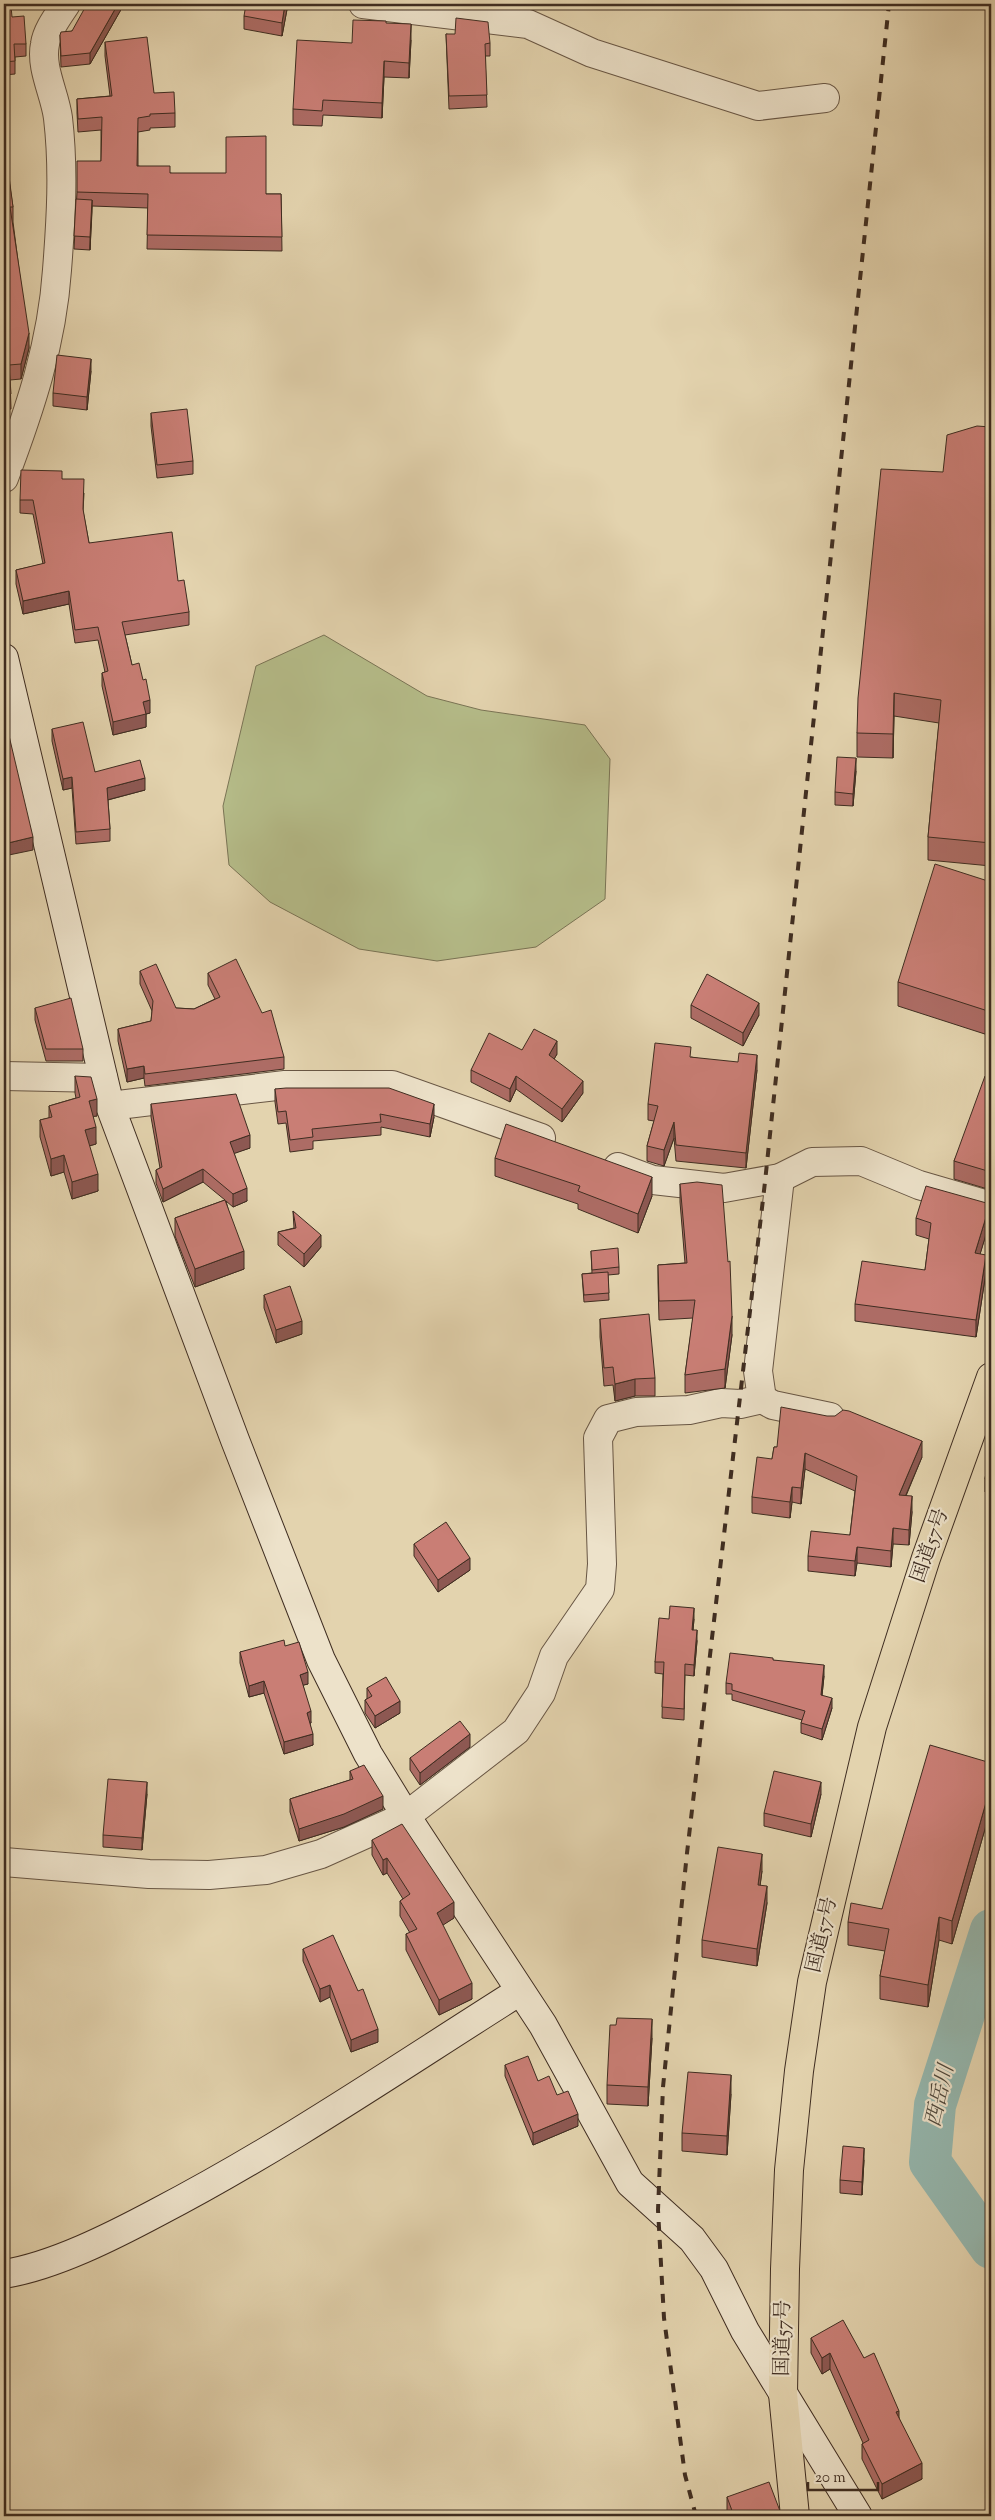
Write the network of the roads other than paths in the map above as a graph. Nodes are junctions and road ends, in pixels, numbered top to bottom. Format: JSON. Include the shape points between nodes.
{"nodes":[{"id":1,"x":66,"y":4,"type":"edge"},
{"id":2,"x":363,"y":4,"type":"edge"},
{"id":3,"x":825,"y":98,"type":"dead end"},
{"id":4,"x":4,"y":478,"type":"edge"},
{"id":5,"x":4,"y":658,"type":"edge"},
{"id":6,"x":4,"y":1076,"type":"edge"},
{"id":7,"x":104,"y":1078,"type":"junction"},
{"id":8,"x":110,"y":1106,"type":"junction"},
{"id":9,"x":565,"y":1147,"type":"edge"},
{"id":10,"x":592,"y":1157,"type":"edge"},
{"id":11,"x":780,"y":1178,"type":"junction"},
{"id":12,"x":991,"y":1206,"type":"edge"},
{"id":13,"x":991,"y":1377,"type":"edge"},
{"id":14,"x":762,"y":1399,"type":"junction"},
{"id":15,"x":830,"y":1417,"type":"edge"},
{"id":16,"x":406,"y":1816,"type":"junction"},
{"id":17,"x":4,"y":1862,"type":"edge"},
{"id":18,"x":520,"y":1991,"type":"junction"},
{"id":19,"x":4,"y":2274,"type":"edge"},
{"id":20,"x":783,"y":2394,"type":"junction"},
{"id":21,"x":795,"y":2516,"type":"edge"},
{"id":22,"x":858,"y":2516,"type":"edge"}],
"edges":[{"from":1,"to":4,"type":"street","via":[[44,43],[46,69],[58,117],[63,184],[49,337],[25,422]]},
{"from":2,"to":3,"type":"street","via":[[528,24],[592,52],[758,106]]},
{"from":5,"to":7,"type":"street"},
{"from":6,"to":7,"type":"street"},
{"from":7,"to":8,"type":"street"},
{"from":8,"to":9,"type":"street","via":[[285,1085],[392,1085]]},
{"from":8,"to":16,"type":"street","via":[[321,1660],[368,1754]]},
{"from":10,"to":11,"type":"street","via":[[654,1180],[724,1188]]},
{"from":11,"to":12,"type":"street","via":[[812,1162],[861,1161],[919,1185]]},
{"from":11,"to":14,"type":"street","via":[[758,1371]]},
{"from":13,"to":20,"type":"highway","name":"国道57号","via":[[926,1558],[872,1727],[812,1982],[790,2170]]},
{"from":14,"to":15,"type":"street","via":[[773,1405]]},
{"from":14,"to":16,"type":"street","via":[[689,1410],[636,1412],[608,1419],[598,1438],[600,1589],[554,1656],[541,1693],[516,1731]]},
{"from":16,"to":17,"type":"street","via":[[321,1854],[266,1870],[209,1876]]},
{"from":16,"to":18,"type":"street"},
{"from":18,"to":19,"type":"street","via":[[216,2182],[108,2238],[22,2271]]},
{"from":18,"to":20,"type":"street","via":[[543,2025],[630,2183],[692,2239],[714,2270],[745,2331]]},
{"from":20,"to":21,"type":"highway","name":"国道57号"},
{"from":20,"to":22,"type":"street"}]}
